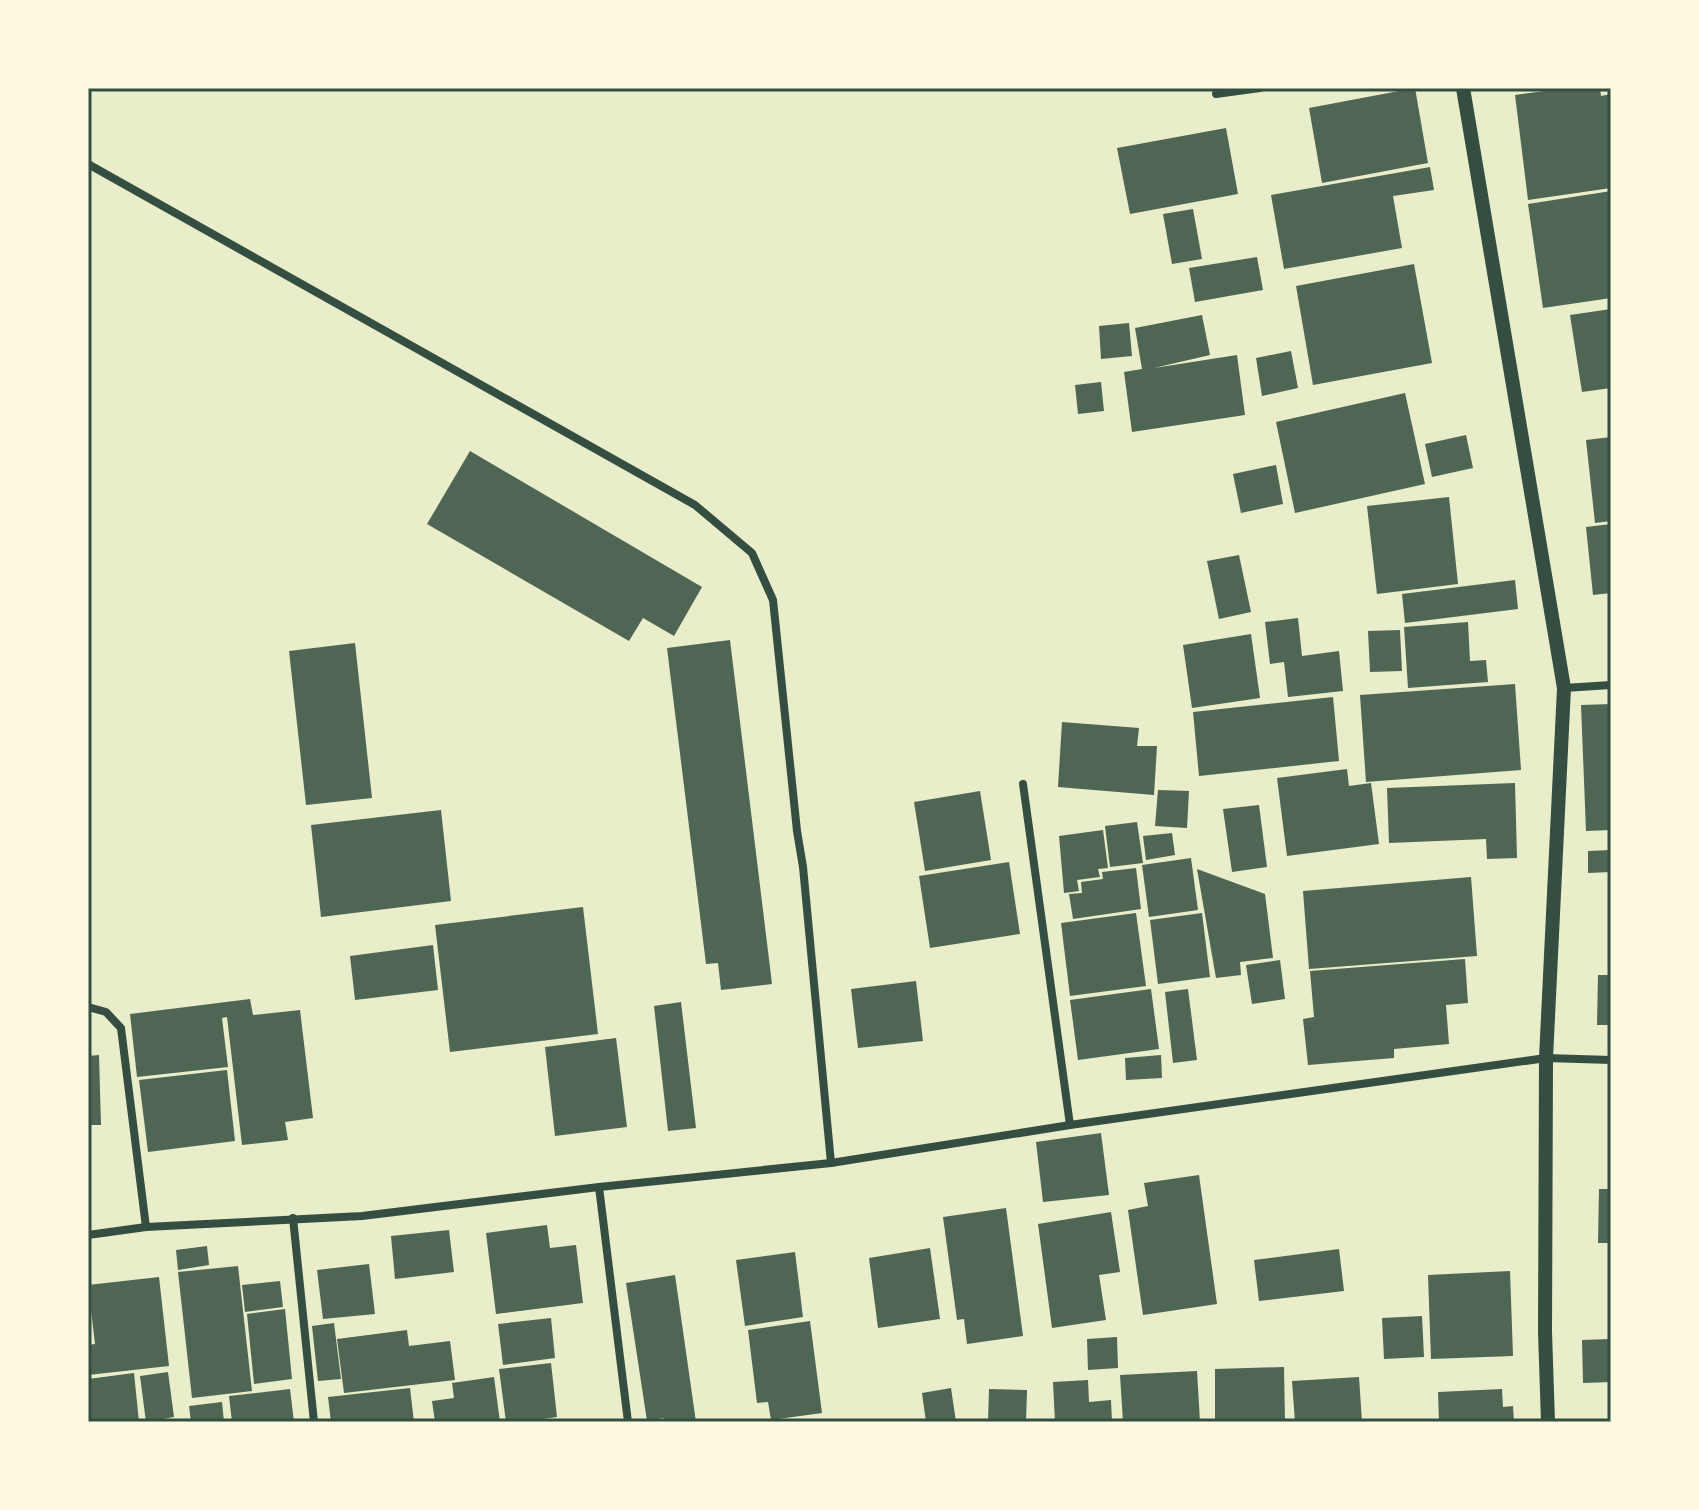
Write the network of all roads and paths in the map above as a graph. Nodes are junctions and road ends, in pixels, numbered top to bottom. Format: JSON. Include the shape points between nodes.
{"nodes":[{"id":1,"x":1260,"y":88,"type":"edge"},
{"id":2,"x":1463,"y":88,"type":"edge"},
{"id":3,"x":1216,"y":94,"type":"dead end"},
{"id":4,"x":88,"y":164,"type":"edge"},
{"id":5,"x":1611,"y":685,"type":"edge"},
{"id":6,"x":1564,"y":688,"type":"junction"},
{"id":7,"x":1023,"y":784,"type":"dead end"},
{"id":8,"x":88,"y":1007,"type":"edge"},
{"id":9,"x":1546,"y":1058,"type":"junction"},
{"id":10,"x":1611,"y":1060,"type":"edge"},
{"id":11,"x":1070,"y":1125,"type":"junction"},
{"id":12,"x":831,"y":1163,"type":"junction"},
{"id":13,"x":599,"y":1187,"type":"junction"},
{"id":14,"x":293,"y":1218,"type":"junction"},
{"id":15,"x":146,"y":1227,"type":"junction"},
{"id":16,"x":88,"y":1235,"type":"edge"},
{"id":17,"x":314,"y":1422,"type":"edge"},
{"id":18,"x":628,"y":1422,"type":"edge"},
{"id":19,"x":1548,"y":1422,"type":"edge"}],
"edges":[{"from":1,"to":3,"type":"street"},
{"from":2,"to":6,"type":"street"},
{"from":4,"to":12,"type":"street","via":[[695,505],[752,553],[773,600]]},
{"from":5,"to":6,"type":"street"},
{"from":6,"to":9,"type":"street"},
{"from":7,"to":11,"type":"street"},
{"from":8,"to":15,"type":"street","via":[[106,1012],[121,1028]]},
{"from":9,"to":10,"type":"street"},
{"from":9,"to":11,"type":"street"},
{"from":9,"to":19,"type":"street"},
{"from":11,"to":12,"type":"street"},
{"from":12,"to":13,"type":"street"},
{"from":13,"to":14,"type":"street","via":[[362,1216]]},
{"from":13,"to":18,"type":"street"},
{"from":14,"to":15,"type":"street"},
{"from":14,"to":17,"type":"street"},
{"from":15,"to":16,"type":"street"}]}
